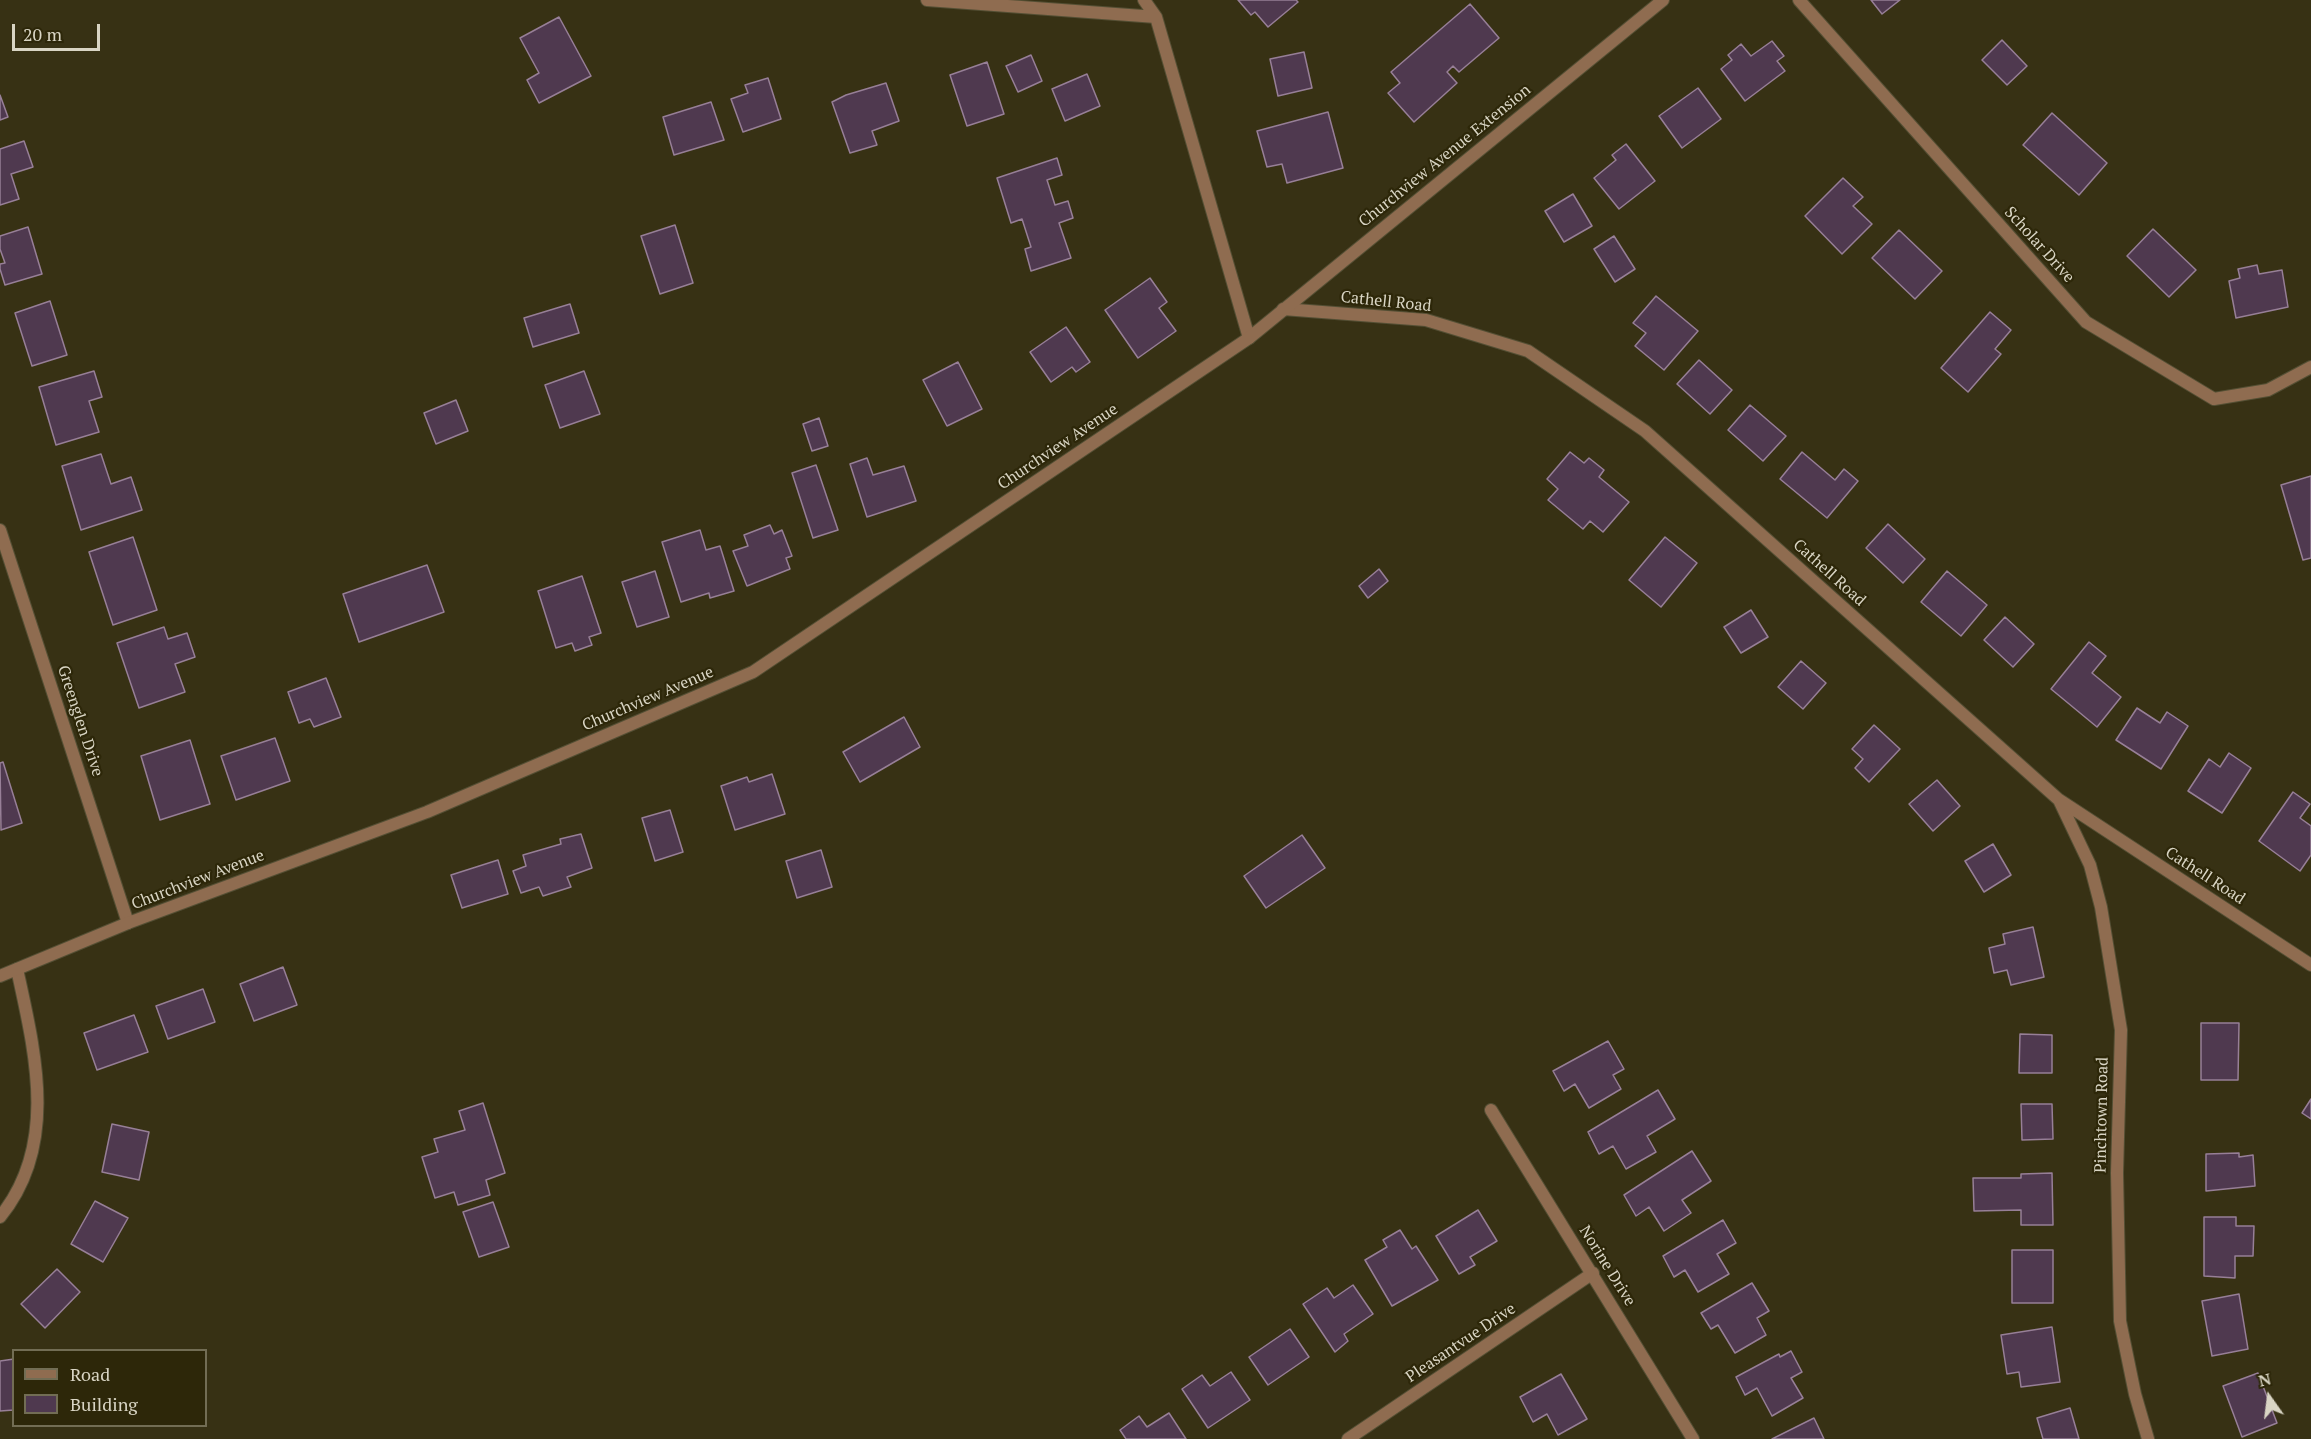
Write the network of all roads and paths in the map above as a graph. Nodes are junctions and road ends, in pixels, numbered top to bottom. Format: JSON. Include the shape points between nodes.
{"nodes":[{"id":1,"x":927,"y":0,"type":"edge"},
{"id":2,"x":1144,"y":0,"type":"edge"},
{"id":3,"x":1663,"y":0,"type":"edge"},
{"id":4,"x":1799,"y":0,"type":"edge"},
{"id":5,"x":1156,"y":17,"type":"junction"},
{"id":6,"x":1283,"y":309,"type":"junction"},
{"id":7,"x":1248,"y":338,"type":"junction"},
{"id":8,"x":2311,"y":367,"type":"edge"},
{"id":9,"x":0,"y":530,"type":"edge"},
{"id":10,"x":2058,"y":799,"type":"junction"},
{"id":11,"x":128,"y":923,"type":"junction"},
{"id":12,"x":2310,"y":963,"type":"edge"},
{"id":13,"x":17,"y":969,"type":"junction"},
{"id":14,"x":0,"y":976,"type":"edge"},
{"id":15,"x":1491,"y":1110,"type":"dead end"},
{"id":16,"x":0,"y":1217,"type":"edge"},
{"id":17,"x":1593,"y":1274,"type":"junction"},
{"id":18,"x":1348,"y":1439,"type":"edge"},
{"id":19,"x":1693,"y":1439,"type":"edge"},
{"id":20,"x":2148,"y":1439,"type":"edge"}],
"edges":[{"from":1,"to":5,"type":"street"},
{"from":2,"to":5,"type":"street"},
{"from":3,"to":6,"type":"street","name":"Churchview Avenue Extension"},
{"from":4,"to":8,"type":"street","name":"Scholar Drive","via":[[2086,322],[2214,399],[2268,390]]},
{"from":5,"to":7,"type":"street"},
{"from":6,"to":7,"type":"street","name":"Churchview Avenue Extension"},
{"from":6,"to":10,"type":"street","name":"Cathell Road","via":[[1426,320],[1528,351],[1645,431]]},
{"from":7,"to":11,"type":"street","name":"Churchview Avenue","via":[[753,672],[427,812]]},
{"from":9,"to":11,"type":"street","name":"Greenglen Drive"},
{"from":10,"to":12,"type":"street","name":"Cathell Road"},
{"from":10,"to":20,"type":"street","name":"Pinchtown Road","via":[[2090,865],[2102,906],[2121,1030],[2117,1173],[2120,1321]]},
{"from":11,"to":13,"type":"street","name":"Churchview Avenue"},
{"from":13,"to":14,"type":"street","name":"Churchview Avenue"},
{"from":13,"to":16,"type":"street","via":[[32,1037],[39,1097],[31,1163],[14,1199]]},
{"from":15,"to":17,"type":"street","name":"Norine Drive"},
{"from":17,"to":18,"type":"street","name":"Pleasantvue Drive"},
{"from":17,"to":19,"type":"street","name":"Norine Drive"}]}
